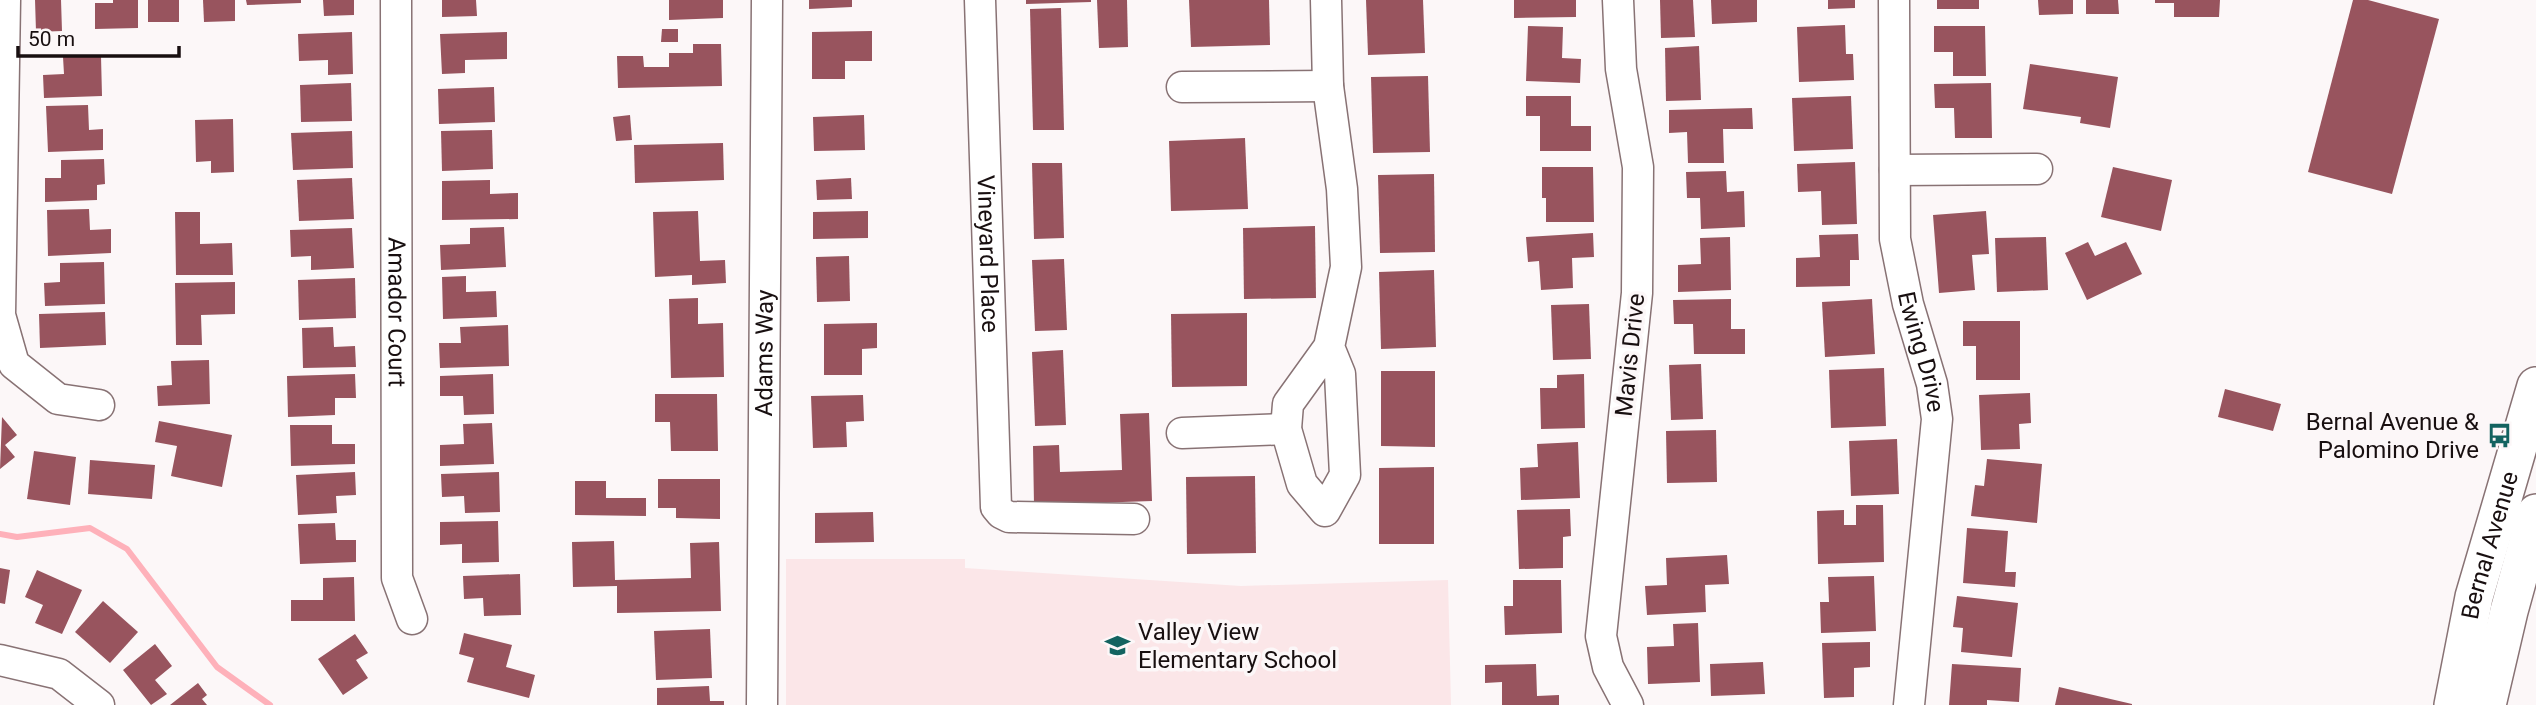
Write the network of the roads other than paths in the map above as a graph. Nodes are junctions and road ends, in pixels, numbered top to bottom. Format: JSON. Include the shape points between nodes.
{"nodes":[{"id":1,"x":5,"y":0,"type":"edge"},
{"id":2,"x":396,"y":0,"type":"edge"},
{"id":3,"x":767,"y":0,"type":"edge"},
{"id":4,"x":980,"y":0,"type":"edge"},
{"id":5,"x":1326,"y":0,"type":"edge"},
{"id":6,"x":1618,"y":0,"type":"edge"},
{"id":7,"x":1894,"y":0,"type":"edge"},
{"id":8,"x":1328,"y":86,"type":"junction"},
{"id":9,"x":1182,"y":87,"type":"dead end"},
{"id":10,"x":2037,"y":169,"type":"dead end"},
{"id":11,"x":1895,"y":170,"type":"junction"},
{"id":12,"x":1329,"y":347,"type":"junction"},
{"id":13,"x":2536,"y":386,"type":"edge"},
{"id":14,"x":99,"y":405,"type":"dead end"},
{"id":15,"x":1286,"y":429,"type":"junction"},
{"id":16,"x":1182,"y":433,"type":"dead end"},
{"id":17,"x":2525,"y":506,"type":"edge"},
{"id":18,"x":1133,"y":519,"type":"dead end"},
{"id":19,"x":412,"y":619,"type":"dead end"},
{"id":20,"x":0,"y":660,"type":"edge"},
{"id":21,"x":99,"y":705,"type":"edge"},
{"id":22,"x":762,"y":705,"type":"edge"},
{"id":23,"x":1628,"y":705,"type":"edge"},
{"id":24,"x":1909,"y":705,"type":"edge"},
{"id":25,"x":2453,"y":705,"type":"edge"},
{"id":26,"x":2487,"y":705,"type":"edge"}],
"edges":[{"from":1,"to":14,"type":"street","via":[[0,315],[14,364],[58,400]]},
{"from":2,"to":19,"type":"street","name":"Amador Court","via":[[397,578]]},
{"from":3,"to":22,"type":"street","name":"Adams Way"},
{"from":4,"to":18,"type":"street","name":"Vineyard Place","via":[[996,507],[1009,517]]},
{"from":5,"to":8,"type":"street"},
{"from":6,"to":23,"type":"street","name":"Mavis Drive","via":[[1621,69],[1637,167],[1637,293],[1601,636],[1608,667]]},
{"from":7,"to":11,"type":"street","name":"Ewing Drive"},
{"from":8,"to":9,"type":"street"},
{"from":8,"to":12,"type":"street","via":[[1342,189],[1346,267]]},
{"from":10,"to":11,"type":"street"},
{"from":11,"to":24,"type":"street","name":"Ewing Drive","via":[[1895,239],[1937,419]]},
{"from":12,"to":15,"type":"street","via":[[1288,404]]},
{"from":12,"to":15,"type":"street","via":[[1340,374],[1345,475],[1325,511],[1302,484]]},
{"from":13,"to":17,"type":"main road","name":"Bernal Avenue"},
{"from":15,"to":16,"type":"street"},
{"from":17,"to":25,"type":"main road","name":"Bernal Avenue","via":[[2474,597]]},
{"from":17,"to":26,"type":"main road","name":"Bernal Avenue"},
{"from":20,"to":21,"type":"street","via":[[59,674]]}]}
